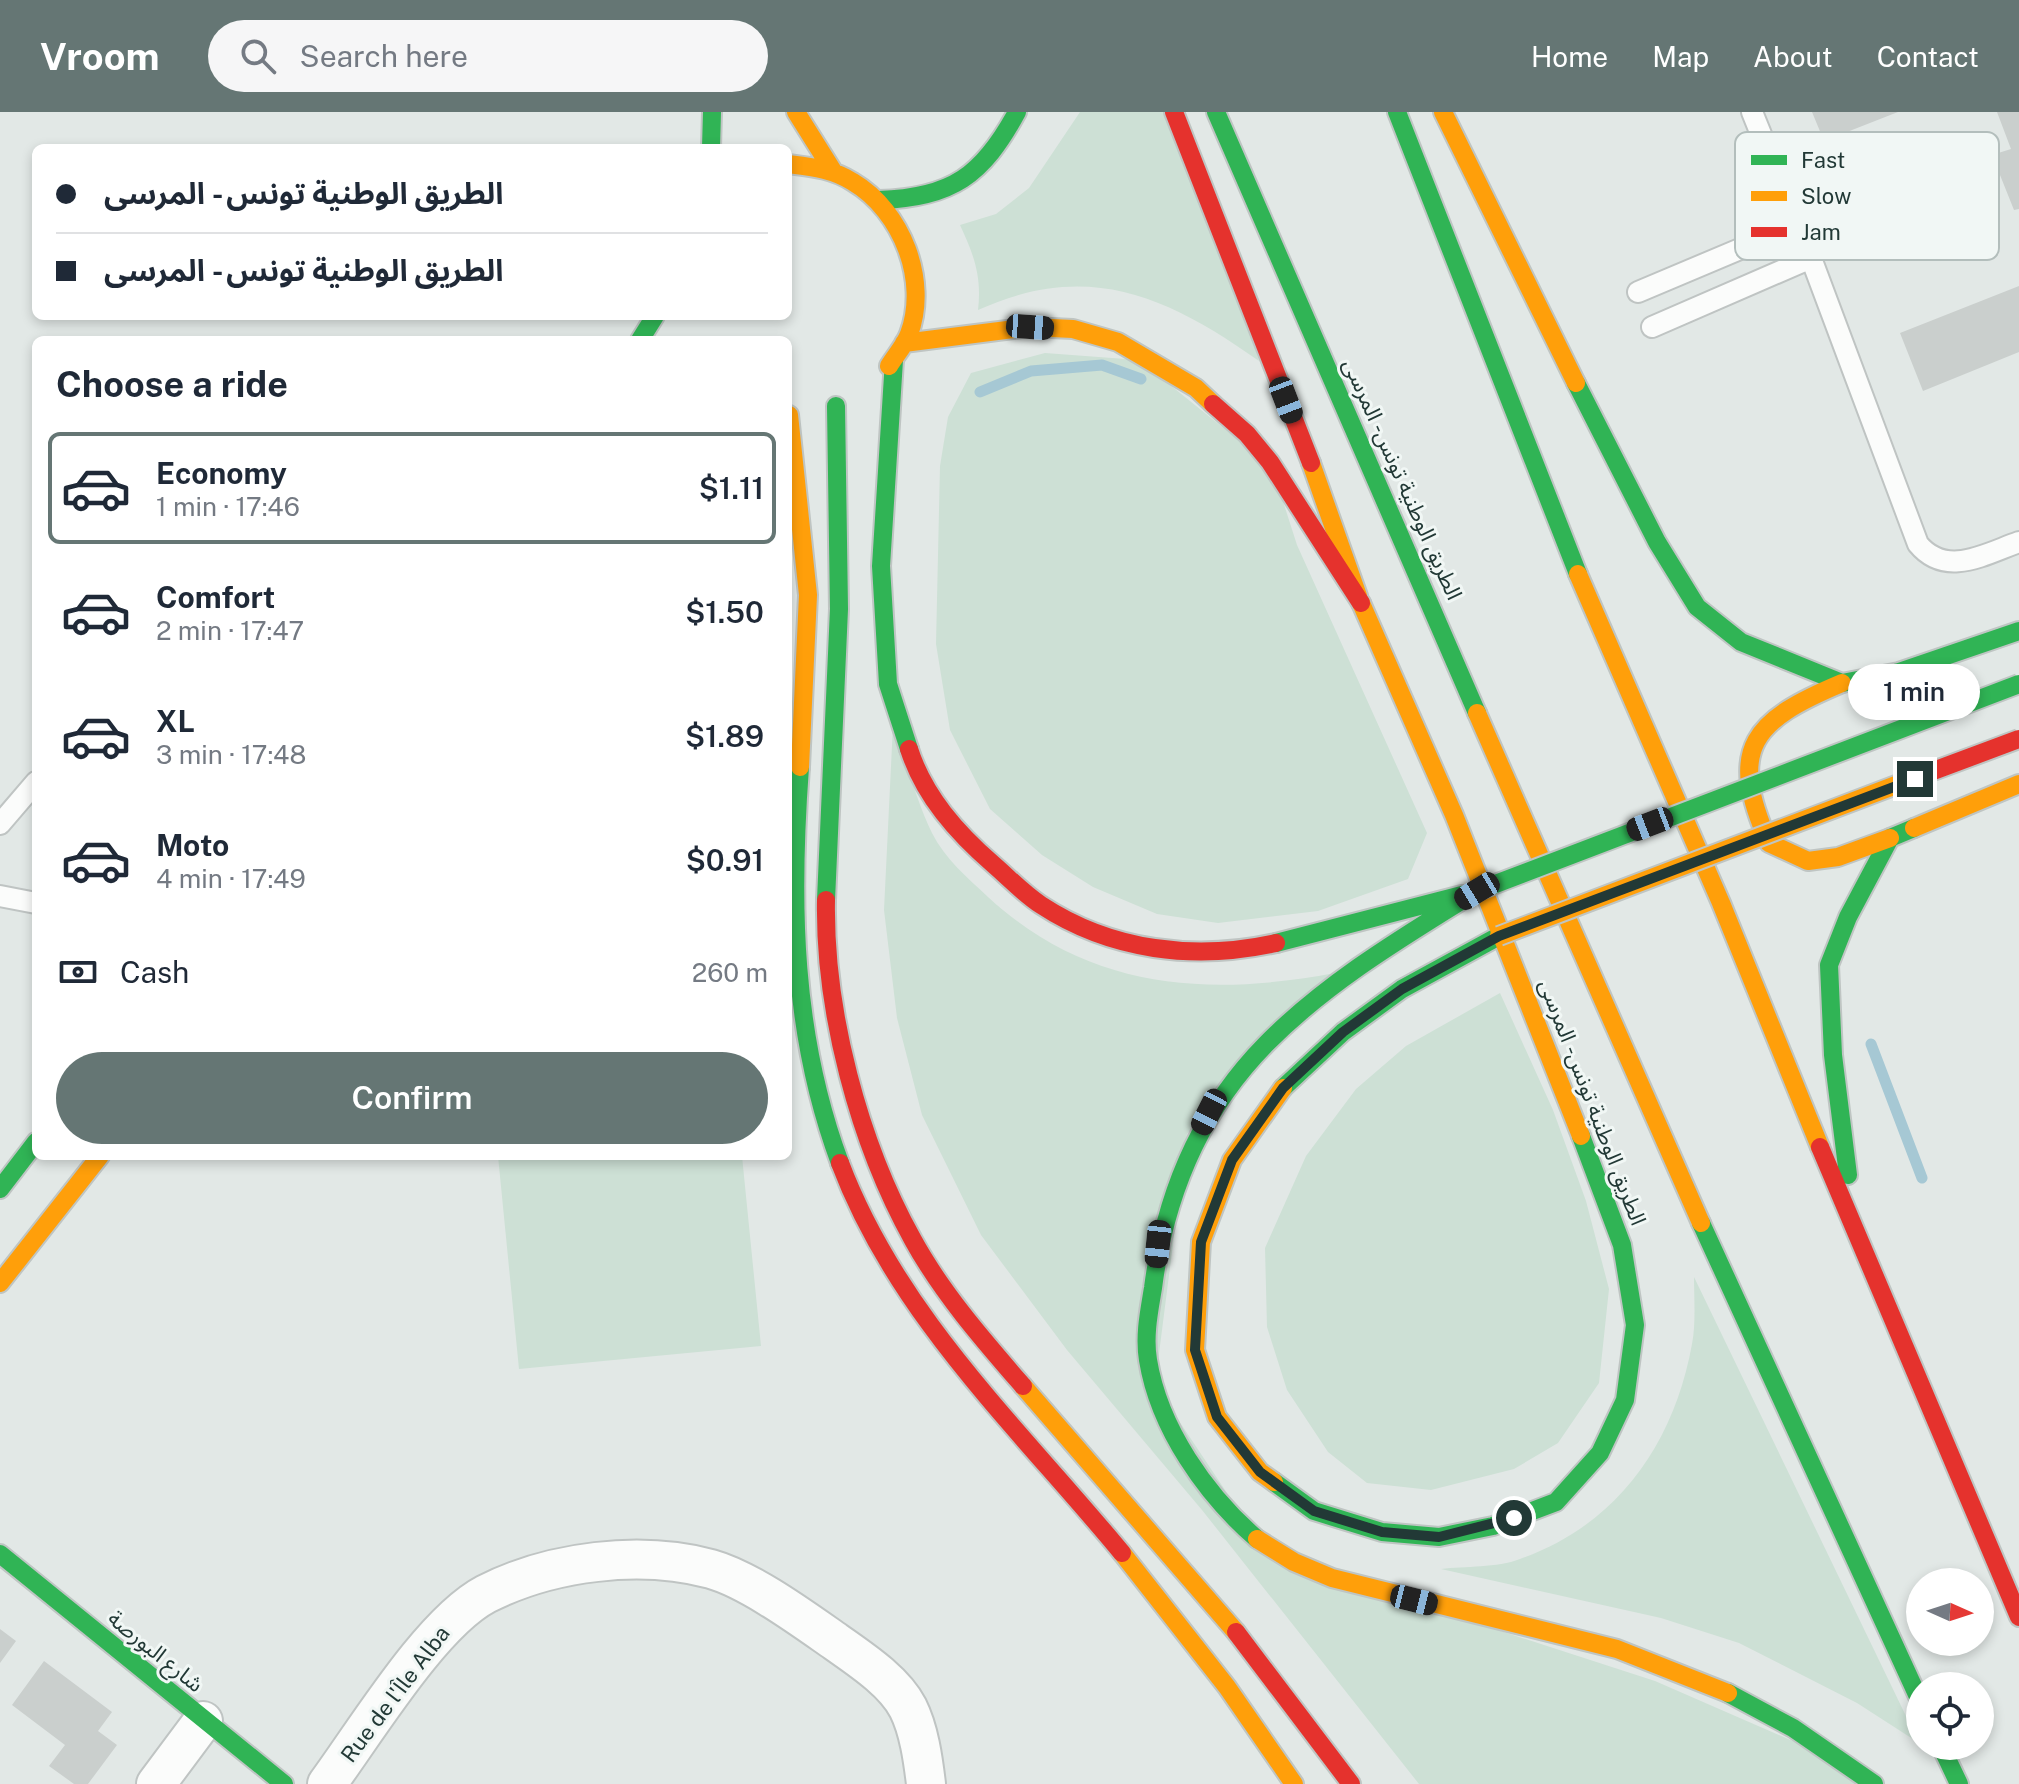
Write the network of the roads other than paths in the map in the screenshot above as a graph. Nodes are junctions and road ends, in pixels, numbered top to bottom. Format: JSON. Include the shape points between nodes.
{"nodes":[{"id":1,"x":712,"y":112,"type":"edge"},
{"id":2,"x":796,"y":112,"type":"edge"},
{"id":3,"x":1017,"y":112,"type":"edge"},
{"id":4,"x":1174,"y":112,"type":"edge"},
{"id":5,"x":1216,"y":112,"type":"edge"},
{"id":6,"x":1397,"y":112,"type":"edge"},
{"id":7,"x":1443,"y":112,"type":"edge"},
{"id":8,"x":1752,"y":112,"type":"edge"},
{"id":9,"x":1760,"y":132,"type":"edge"},
{"id":10,"x":711,"y":144,"type":"edge"},
{"id":11,"x":792,"y":165,"type":"edge"},
{"id":12,"x":833,"y":171,"type":"junction"},
{"id":13,"x":879,"y":200,"type":"junction"},
{"id":14,"x":1735,"y":251,"type":"edge"},
{"id":15,"x":1806,"y":260,"type":"edge"},
{"id":16,"x":1812,"y":260,"type":"edge"},
{"id":17,"x":1638,"y":292,"type":"dead end"},
{"id":18,"x":1652,"y":327,"type":"dead end"},
{"id":19,"x":904,"y":343,"type":"junction"},
{"id":20,"x":894,"y":360,"type":"junction"},
{"id":21,"x":877,"y":379,"type":"dead end"},
{"id":22,"x":858,"y":394,"type":"dead end"},
{"id":23,"x":808,"y":411,"type":"edge"},
{"id":24,"x":2019,"y":542,"type":"edge"},
{"id":25,"x":1358,"y":596,"type":"junction"},
{"id":26,"x":2019,"y":631,"type":"edge"},
{"id":27,"x":1842,"y":683,"type":"junction"},
{"id":28,"x":2019,"y":684,"type":"edge"},
{"id":29,"x":2019,"y":739,"type":"edge"},
{"id":30,"x":2019,"y":784,"type":"edge"},
{"id":31,"x":32,"y":787,"type":"edge"},
{"id":32,"x":0,"y":824,"type":"edge"},
{"id":33,"x":1890,"y":838,"type":"junction"},
{"id":34,"x":1477,"y":891,"type":"junction"},
{"id":35,"x":0,"y":896,"type":"edge"},
{"id":36,"x":32,"y":902,"type":"edge"},
{"id":37,"x":32,"y":1147,"type":"edge"},
{"id":38,"x":97,"y":1160,"type":"edge"},
{"id":39,"x":0,"y":1189,"type":"edge"},
{"id":40,"x":1856,"y":1237,"type":"junction"},
{"id":41,"x":0,"y":1283,"type":"edge"},
{"id":42,"x":0,"y":1554,"type":"edge"},
{"id":43,"x":2019,"y":1617,"type":"edge"},
{"id":44,"x":1907,"y":1672,"type":"edge"},
{"id":45,"x":203,"y":1721,"type":"junction"},
{"id":46,"x":1948,"y":1760,"type":"edge"},
{"id":47,"x":156,"y":1784,"type":"edge"},
{"id":48,"x":284,"y":1784,"type":"edge"},
{"id":49,"x":327,"y":1784,"type":"edge"},
{"id":50,"x":926,"y":1784,"type":"edge"},
{"id":51,"x":1294,"y":1784,"type":"edge"},
{"id":52,"x":1351,"y":1784,"type":"edge"},
{"id":53,"x":1874,"y":1784,"type":"edge"},
{"id":54,"x":1959,"y":1784,"type":"edge"}],
"edges":[{"from":1,"to":10,"type":"main road"},
{"from":2,"to":12,"type":"main road"},
{"from":3,"to":13,"type":"main road","via":[[1007,134],[977,171],[946,192],[915,201]]},
{"from":4,"to":25,"type":"main road"},
{"from":5,"to":44,"type":"main road","name":"الطريق الوطنية تونس - المرسى","via":[[1635,1078]]},
{"from":6,"to":40,"type":"main road","via":[[1567,549],[1721,903]]},
{"from":7,"to":27,"type":"main road","via":[[1611,455],[1697,607],[1741,642]]},
{"from":8,"to":9,"type":"lane"},
{"from":11,"to":12,"type":"main road"},
{"from":12,"to":13,"type":"main road"},
{"from":13,"to":19,"type":"main road","via":[[902,231],[914,267],[915,306]]},
{"from":14,"to":17,"type":"lane"},
{"from":15,"to":18,"type":"lane"},
{"from":16,"to":24,"type":"lane","via":[[1918,544],[1950,563]]},
{"from":19,"to":20,"type":"main road"},
{"from":19,"to":25,"type":"main road","name":"الطريق الوطنية تونس - المرسى","via":[[1030,327],[1073,329],[1118,342],[1196,388],[1233,419],[1270,462]]},
{"from":20,"to":21,"type":"main road"},
{"from":20,"to":34,"type":"main road","via":[[881,566],[888,684],[916,772],[957,833],[997,870],[1039,904],[1077,925],[1166,951],[1272,944]]},
{"from":22,"to":23,"type":"main road"},
{"from":23,"to":51,"type":"main road","via":[[808,622],[792,845],[793,955],[807,1050],[828,1134],[887,1258],[952,1355],[1105,1531]]},
{"from":23,"to":52,"type":"main road","via":[[839,609],[825,952],[844,1052],[882,1178],[914,1242],[982,1338],[1221,1613]]},
{"from":25,"to":29,"type":"main road","name":"الطريق الوطنية تونس - المرسى","bridge":true,"via":[[1466,843],[1592,1158],[1622,1245],[1635,1325],[1625,1400],[1600,1453],[1556,1502],[1493,1526],[1439,1537],[1382,1532],[1314,1511],[1260,1472],[1217,1417],[1195,1350],[1201,1242],[1232,1160],[1283,1088],[1343,1032],[1402,989],[1499,936]]},
{"from":26,"to":27,"type":"main road","via":[[1899,672]]},
{"from":27,"to":33,"type":"main road","via":[[1785,709],[1762,730],[1746,768],[1752,808],[1769,843],[1808,861],[1838,857]]},
{"from":28,"to":34,"type":"main road","bridge":true},
{"from":30,"to":33,"type":"main road"},
{"from":31,"to":32,"type":"lane"},
{"from":33,"to":40,"type":"main road","via":[[1829,965],[1833,1055]]},
{"from":34,"to":53,"type":"main road","via":[[1363,961],[1306,1005],[1258,1050],[1209,1112],[1174,1179],[1158,1244],[1146,1344],[1159,1399],[1183,1452],[1219,1501],[1260,1541],[1306,1567],[1366,1588],[1548,1631],[1671,1669],[1782,1719]]},
{"from":35,"to":36,"type":"lane"},
{"from":37,"to":39,"type":"main road"},
{"from":38,"to":41,"type":"main road"},
{"from":40,"to":43,"type":"main road"},
{"from":42,"to":45,"type":"main road","name":"شارع البورصة"},
{"from":45,"to":47,"type":"street"},
{"from":45,"to":48,"type":"main road","name":"شارع البورصة"},
{"from":46,"to":54,"type":"main road"},
{"from":49,"to":50,"type":"street","name":"Rue de l'Île Alba","via":[[440,1630],[484,1595],[533,1575],[586,1563],[658,1561],[713,1569],[792,1610],[870,1667],[907,1706]]}]}
